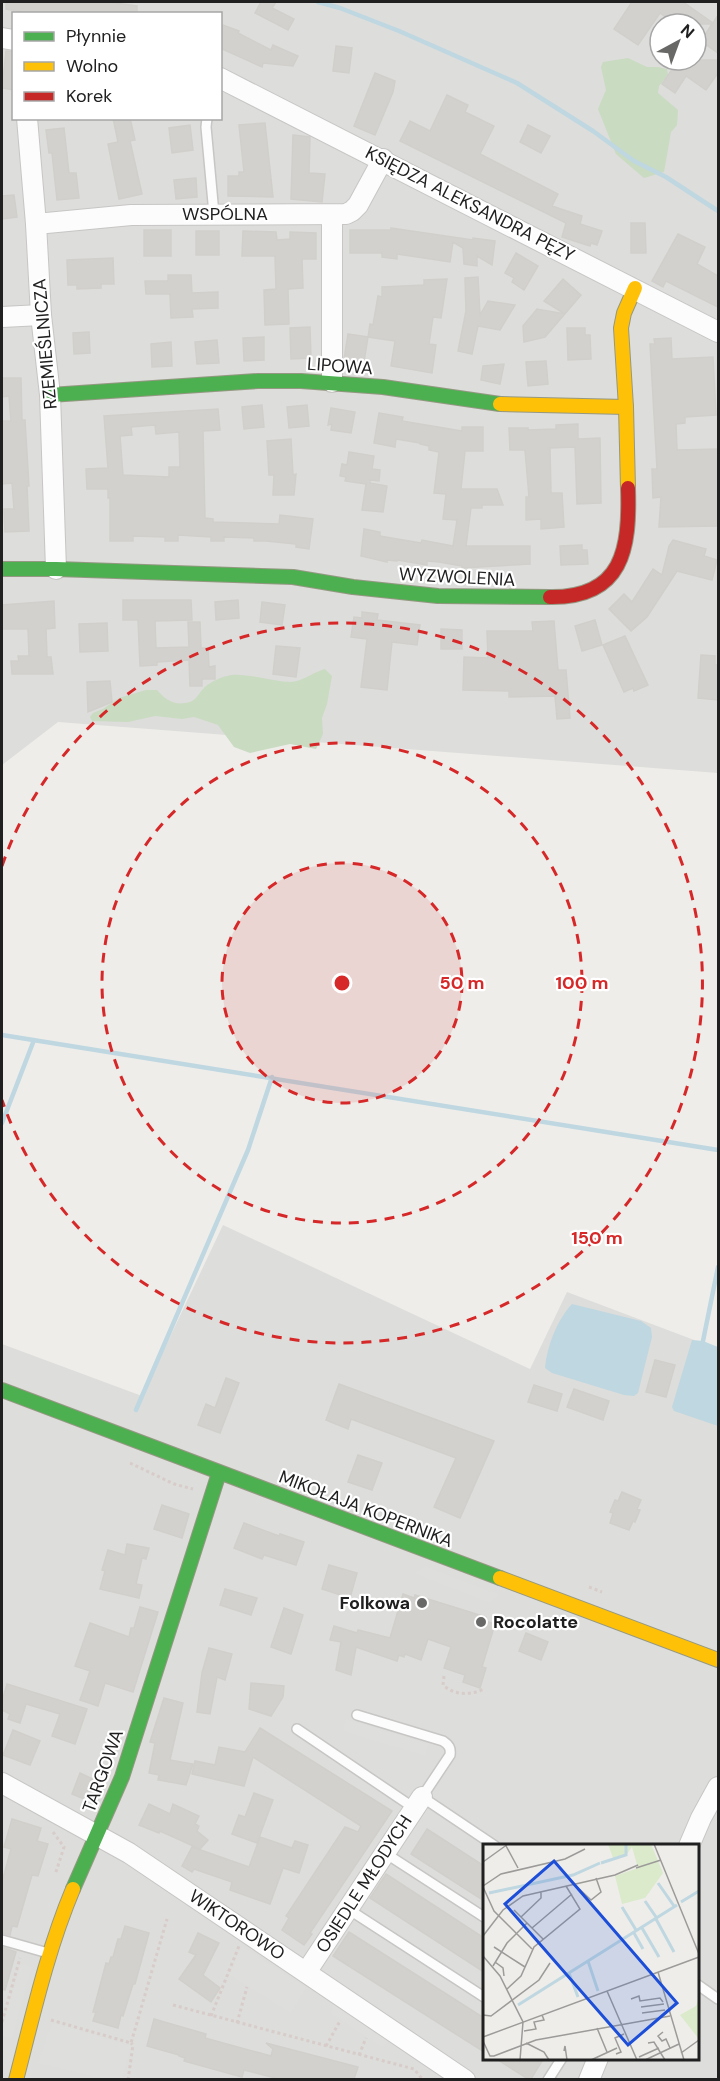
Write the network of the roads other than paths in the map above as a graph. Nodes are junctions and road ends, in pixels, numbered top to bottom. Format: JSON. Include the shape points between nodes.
{"nodes":[{"id":1,"x":222,"y":80,"type":"edge"},
{"id":2,"x":27,"y":120,"type":"edge"},
{"id":3,"x":207,"y":120,"type":"edge"},
{"id":4,"x":383,"y":159,"type":"junction"},
{"id":5,"x":214,"y":214,"type":"junction"},
{"id":6,"x":332,"y":215,"type":"junction"},
{"id":7,"x":36,"y":224,"type":"junction"},
{"id":8,"x":635,"y":288,"type":"junction"},
{"id":9,"x":41,"y":315,"type":"junction"},
{"id":10,"x":2,"y":317,"type":"edge"},
{"id":11,"x":718,"y":332,"type":"edge"},
{"id":12,"x":332,"y":382,"type":"junction"},
{"id":13,"x":50,"y":395,"type":"junction"},
{"id":14,"x":626,"y":407,"type":"junction"},
{"id":15,"x":2,"y":569,"type":"edge"},
{"id":16,"x":56,"y":569,"type":"junction"},
{"id":17,"x":2,"y":1390,"type":"edge"},
{"id":18,"x":219,"y":1473,"type":"junction"},
{"id":19,"x":718,"y":1660,"type":"edge"},
{"id":20,"x":357,"y":1715,"type":"dead end"},
{"id":21,"x":297,"y":1729,"type":"dead end"},
{"id":22,"x":2,"y":1783,"type":"edge"},
{"id":23,"x":718,"y":1787,"type":"edge"},
{"id":24,"x":418,"y":1803,"type":"junction"},
{"id":25,"x":97,"y":1836,"type":"junction"},
{"id":26,"x":493,"y":1844,"type":"edge"},
{"id":27,"x":689,"y":1844,"type":"edge"},
{"id":28,"x":385,"y":1853,"type":"junction"},
{"id":29,"x":348,"y":1910,"type":"junction"},
{"id":30,"x":483,"y":1916,"type":"edge"},
{"id":31,"x":2,"y":1940,"type":"edge"},
{"id":32,"x":49,"y":1953,"type":"junction"},
{"id":33,"x":307,"y":1971,"type":"junction"},
{"id":34,"x":699,"y":1986,"type":"edge"},
{"id":35,"x":483,"y":1997,"type":"edge"},
{"id":36,"x":718,"y":2000,"type":"edge"},
{"id":37,"x":561,"y":2060,"type":"edge"},
{"id":38,"x":597,"y":2060,"type":"edge"},
{"id":39,"x":16,"y":2079,"type":"edge"},
{"id":40,"x":465,"y":2079,"type":"edge"},
{"id":41,"x":548,"y":2079,"type":"edge"},
{"id":42,"x":589,"y":2079,"type":"edge"}],
"edges":[{"from":1,"to":4,"type":"street","name":"KSIĘDZA ALEKSANDRA PĘZY"},
{"from":2,"to":7,"type":"street","name":"RZEMIEŚLNICZA"},
{"from":3,"to":5,"type":"lane"},
{"from":4,"to":6,"type":"street","name":"WSPÓLNA","via":[[358,205],[346,214]]},
{"from":4,"to":8,"type":"street","name":"KSIĘDZA ALEKSANDRA PĘZY"},
{"from":5,"to":6,"type":"street","name":"WSPÓLNA"},
{"from":5,"to":7,"type":"street","name":"WSPÓLNA","via":[[131,215]]},
{"from":6,"to":12,"type":"street"},
{"from":7,"to":9,"type":"street","name":"RZEMIEŚLNICZA"},
{"from":8,"to":11,"type":"street","name":"KSIĘDZA ALEKSANDRA PĘZY"},
{"from":8,"to":14,"type":"street","name":"WYZWOLENIA","via":[[621,328]]},
{"from":9,"to":10,"type":"street"},
{"from":9,"to":13,"type":"street","name":"RZEMIEŚLNICZA"},
{"from":12,"to":13,"type":"street","name":"LIPOWA","via":[[258,381]]},
{"from":12,"to":14,"type":"street","name":"LIPOWA","via":[[506,405]]},
{"from":13,"to":16,"type":"street","name":"RZEMIEŚLNICZA"},
{"from":14,"to":16,"type":"street","name":"WYZWOLENIA","via":[[629,524],[625,546],[603,584],[577,595],[438,596],[293,577]]},
{"from":15,"to":16,"type":"street","name":"WYZWOLENIA"},
{"from":17,"to":18,"type":"street","name":"MIKOŁAJA KOPERNIKA"},
{"from":18,"to":19,"type":"street","name":"MIKOŁAJA KOPERNIKA"},
{"from":18,"to":25,"type":"street","name":"TARGOWA","via":[[122,1777]]},
{"from":20,"to":24,"type":"lane","via":[[443,1741],[451,1749]]},
{"from":21,"to":24,"type":"lane"},
{"from":22,"to":25,"type":"street","name":"WIKTOROWO"},
{"from":23,"to":27,"type":"street"},
{"from":24,"to":26,"type":"lane"},
{"from":24,"to":28,"type":"street","name":"OSIEDLE MŁODYCH"},
{"from":25,"to":32,"type":"street","name":"TARGOWA"},
{"from":25,"to":33,"type":"street","name":"WIKTOROWO","via":[[129,1853]]},
{"from":28,"to":29,"type":"street","name":"OSIEDLE MŁODYCH"},
{"from":28,"to":30,"type":"lane"},
{"from":29,"to":33,"type":"street","name":"OSIEDLE MŁODYCH"},
{"from":29,"to":35,"type":"lane"},
{"from":31,"to":32,"type":"lane"},
{"from":32,"to":39,"type":"street","name":"TARGOWA"},
{"from":33,"to":40,"type":"street","name":"WIKTOROWO"},
{"from":34,"to":36,"type":"lane"},
{"from":37,"to":41,"type":"lane"},
{"from":38,"to":42,"type":"street"}]}
